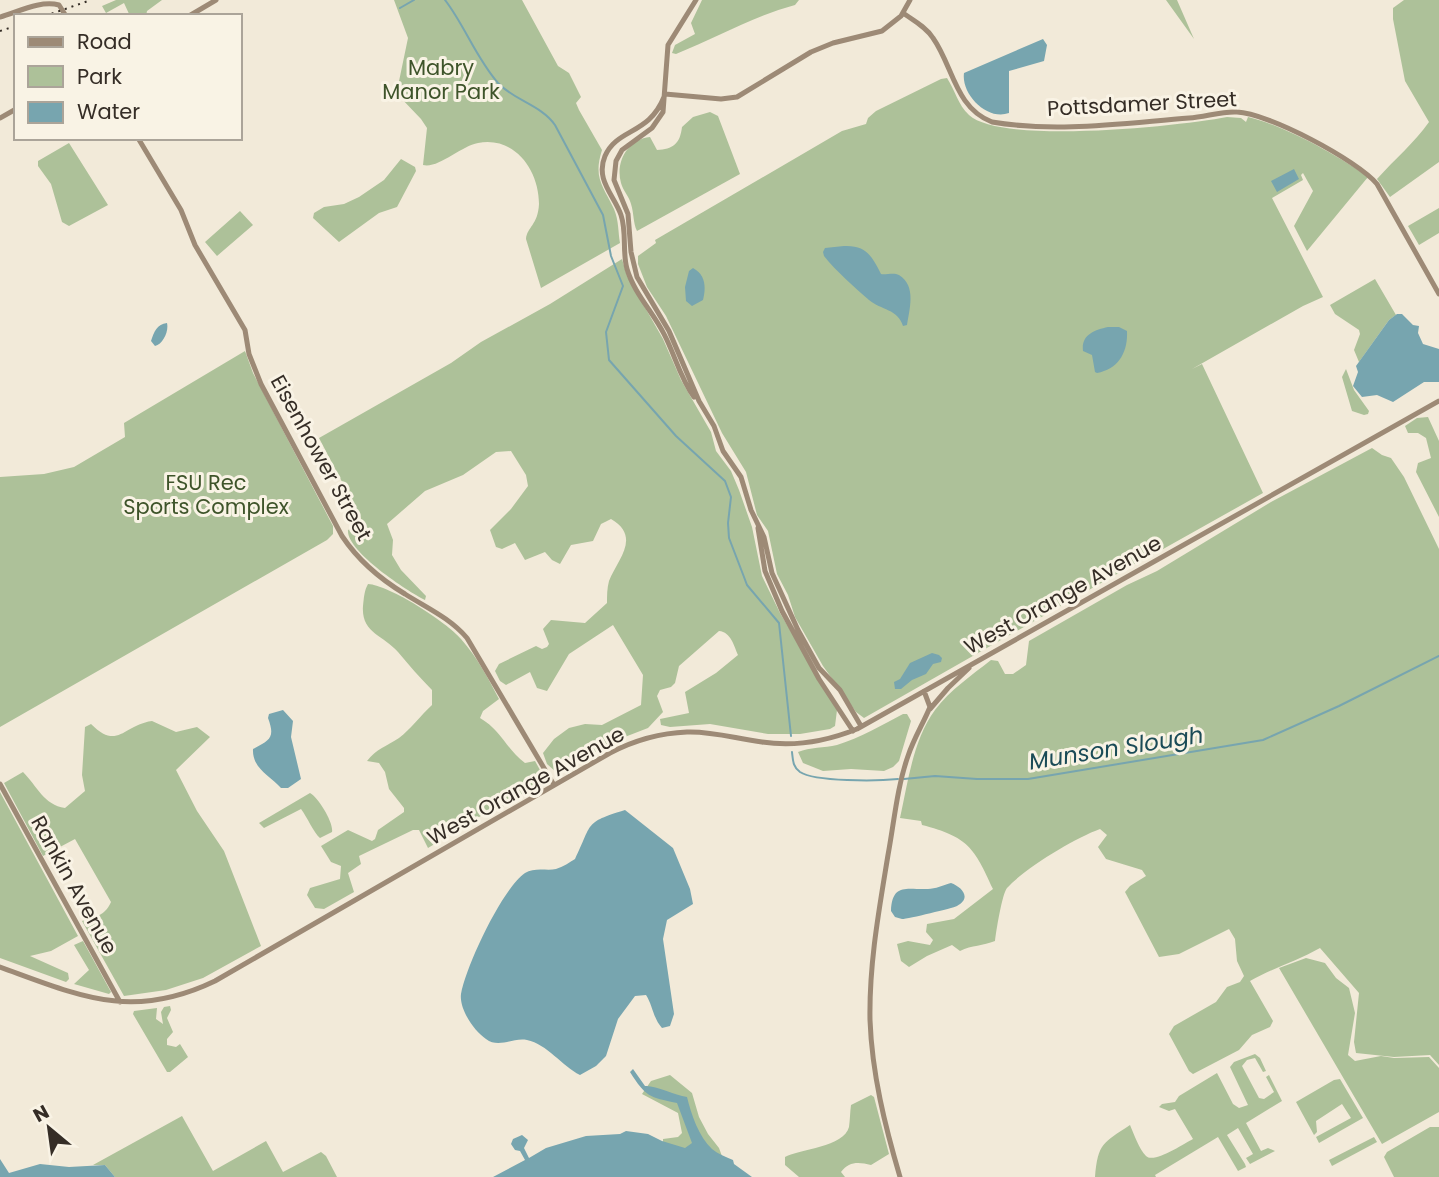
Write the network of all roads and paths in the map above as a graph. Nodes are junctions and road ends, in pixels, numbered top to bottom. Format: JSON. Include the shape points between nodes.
{"nodes":[{"id":1,"x":30,"y":0,"type":"edge"},
{"id":2,"x":216,"y":0,"type":"edge"},
{"id":3,"x":696,"y":0,"type":"edge"},
{"id":4,"x":910,"y":0,"type":"edge"},
{"id":5,"x":33,"y":6,"type":"junction"},
{"id":6,"x":903,"y":13,"type":"junction"},
{"id":7,"x":65,"y":14,"type":"edge"},
{"id":8,"x":193,"y":14,"type":"edge"},
{"id":9,"x":0,"y":17,"type":"edge"},
{"id":10,"x":665,"y":94,"type":"junction"},
{"id":11,"x":139,"y":140,"type":"edge"},
{"id":12,"x":614,"y":142,"type":"junction"},
{"id":13,"x":622,"y":150,"type":"junction"},
{"id":14,"x":1439,"y":294,"type":"edge"},
{"id":15,"x":1439,"y":401,"type":"edge"},
{"id":16,"x":701,"y":405,"type":"junction"},
{"id":17,"x":754,"y":518,"type":"junction"},
{"id":18,"x":983,"y":658,"type":"junction"},
{"id":19,"x":924,"y":691,"type":"junction"},
{"id":20,"x":928,"y":712,"type":"junction"},
{"id":21,"x":861,"y":726,"type":"junction"},
{"id":22,"x":853,"y":730,"type":"junction"},
{"id":23,"x":0,"y":784,"type":"edge"},
{"id":24,"x":554,"y":785,"type":"junction"},
{"id":25,"x":0,"y":967,"type":"edge"},
{"id":26,"x":120,"y":1002,"type":"junction"},
{"id":27,"x":900,"y":1177,"type":"edge"}],
"edges":[{"from":1,"to":5,"type":"street"},
{"from":2,"to":8,"type":"street"},
{"from":3,"to":10,"type":"street","via":[[668,45]]},
{"from":4,"to":6,"type":"street"},
{"from":5,"to":7,"type":"street","via":[[59,5]]},
{"from":5,"to":9,"type":"street"},
{"from":6,"to":10,"type":"street","via":[[882,31],[811,52],[737,97]]},
{"from":6,"to":14,"type":"street","name":"Pottsdamer Street","via":[[935,41],[970,109],[992,122],[1084,127],[1241,112],[1267,119],[1337,154],[1377,184]]},
{"from":10,"to":12,"type":"street","via":[[651,120]]},
{"from":10,"to":13,"type":"street","via":[[665,108],[657,123]]},
{"from":11,"to":24,"type":"street","name":"Eisenhower Street","via":[[245,330],[248,354],[261,384],[342,536],[373,571],[449,620],[467,638]]},
{"from":12,"to":13,"type":"street"},
{"from":12,"to":16,"type":"street","via":[[602,173],[622,218],[628,273]]},
{"from":13,"to":16,"type":"street","via":[[614,180],[628,214],[635,271],[669,331]]},
{"from":15,"to":18,"type":"street","name":"West Orange Avenue"},
{"from":16,"to":17,"type":"street","via":[[741,477]]},
{"from":17,"to":21,"type":"street","via":[[764,537],[772,573],[801,636]]},
{"from":17,"to":22,"type":"street","via":[[772,589],[819,678]]},
{"from":18,"to":19,"type":"street","name":"West Orange Avenue"},
{"from":18,"to":20,"type":"street"},
{"from":19,"to":20,"type":"street","via":[[930,703]]},
{"from":19,"to":21,"type":"street","name":"West Orange Avenue"},
{"from":20,"to":27,"type":"street","via":[[903,772],[875,931],[870,1020],[879,1098]]},
{"from":21,"to":22,"type":"street","name":"West Orange Avenue"},
{"from":22,"to":24,"type":"street","name":"West Orange Avenue","via":[[788,744],[714,733],[666,734],[618,748]]},
{"from":23,"to":26,"type":"street","name":"Rankin Avenue"},
{"from":24,"to":26,"type":"street","name":"West Orange Avenue","via":[[215,981],[174,997]]},
{"from":25,"to":26,"type":"street","name":"West Orange Avenue","via":[[76,995]]}]}
